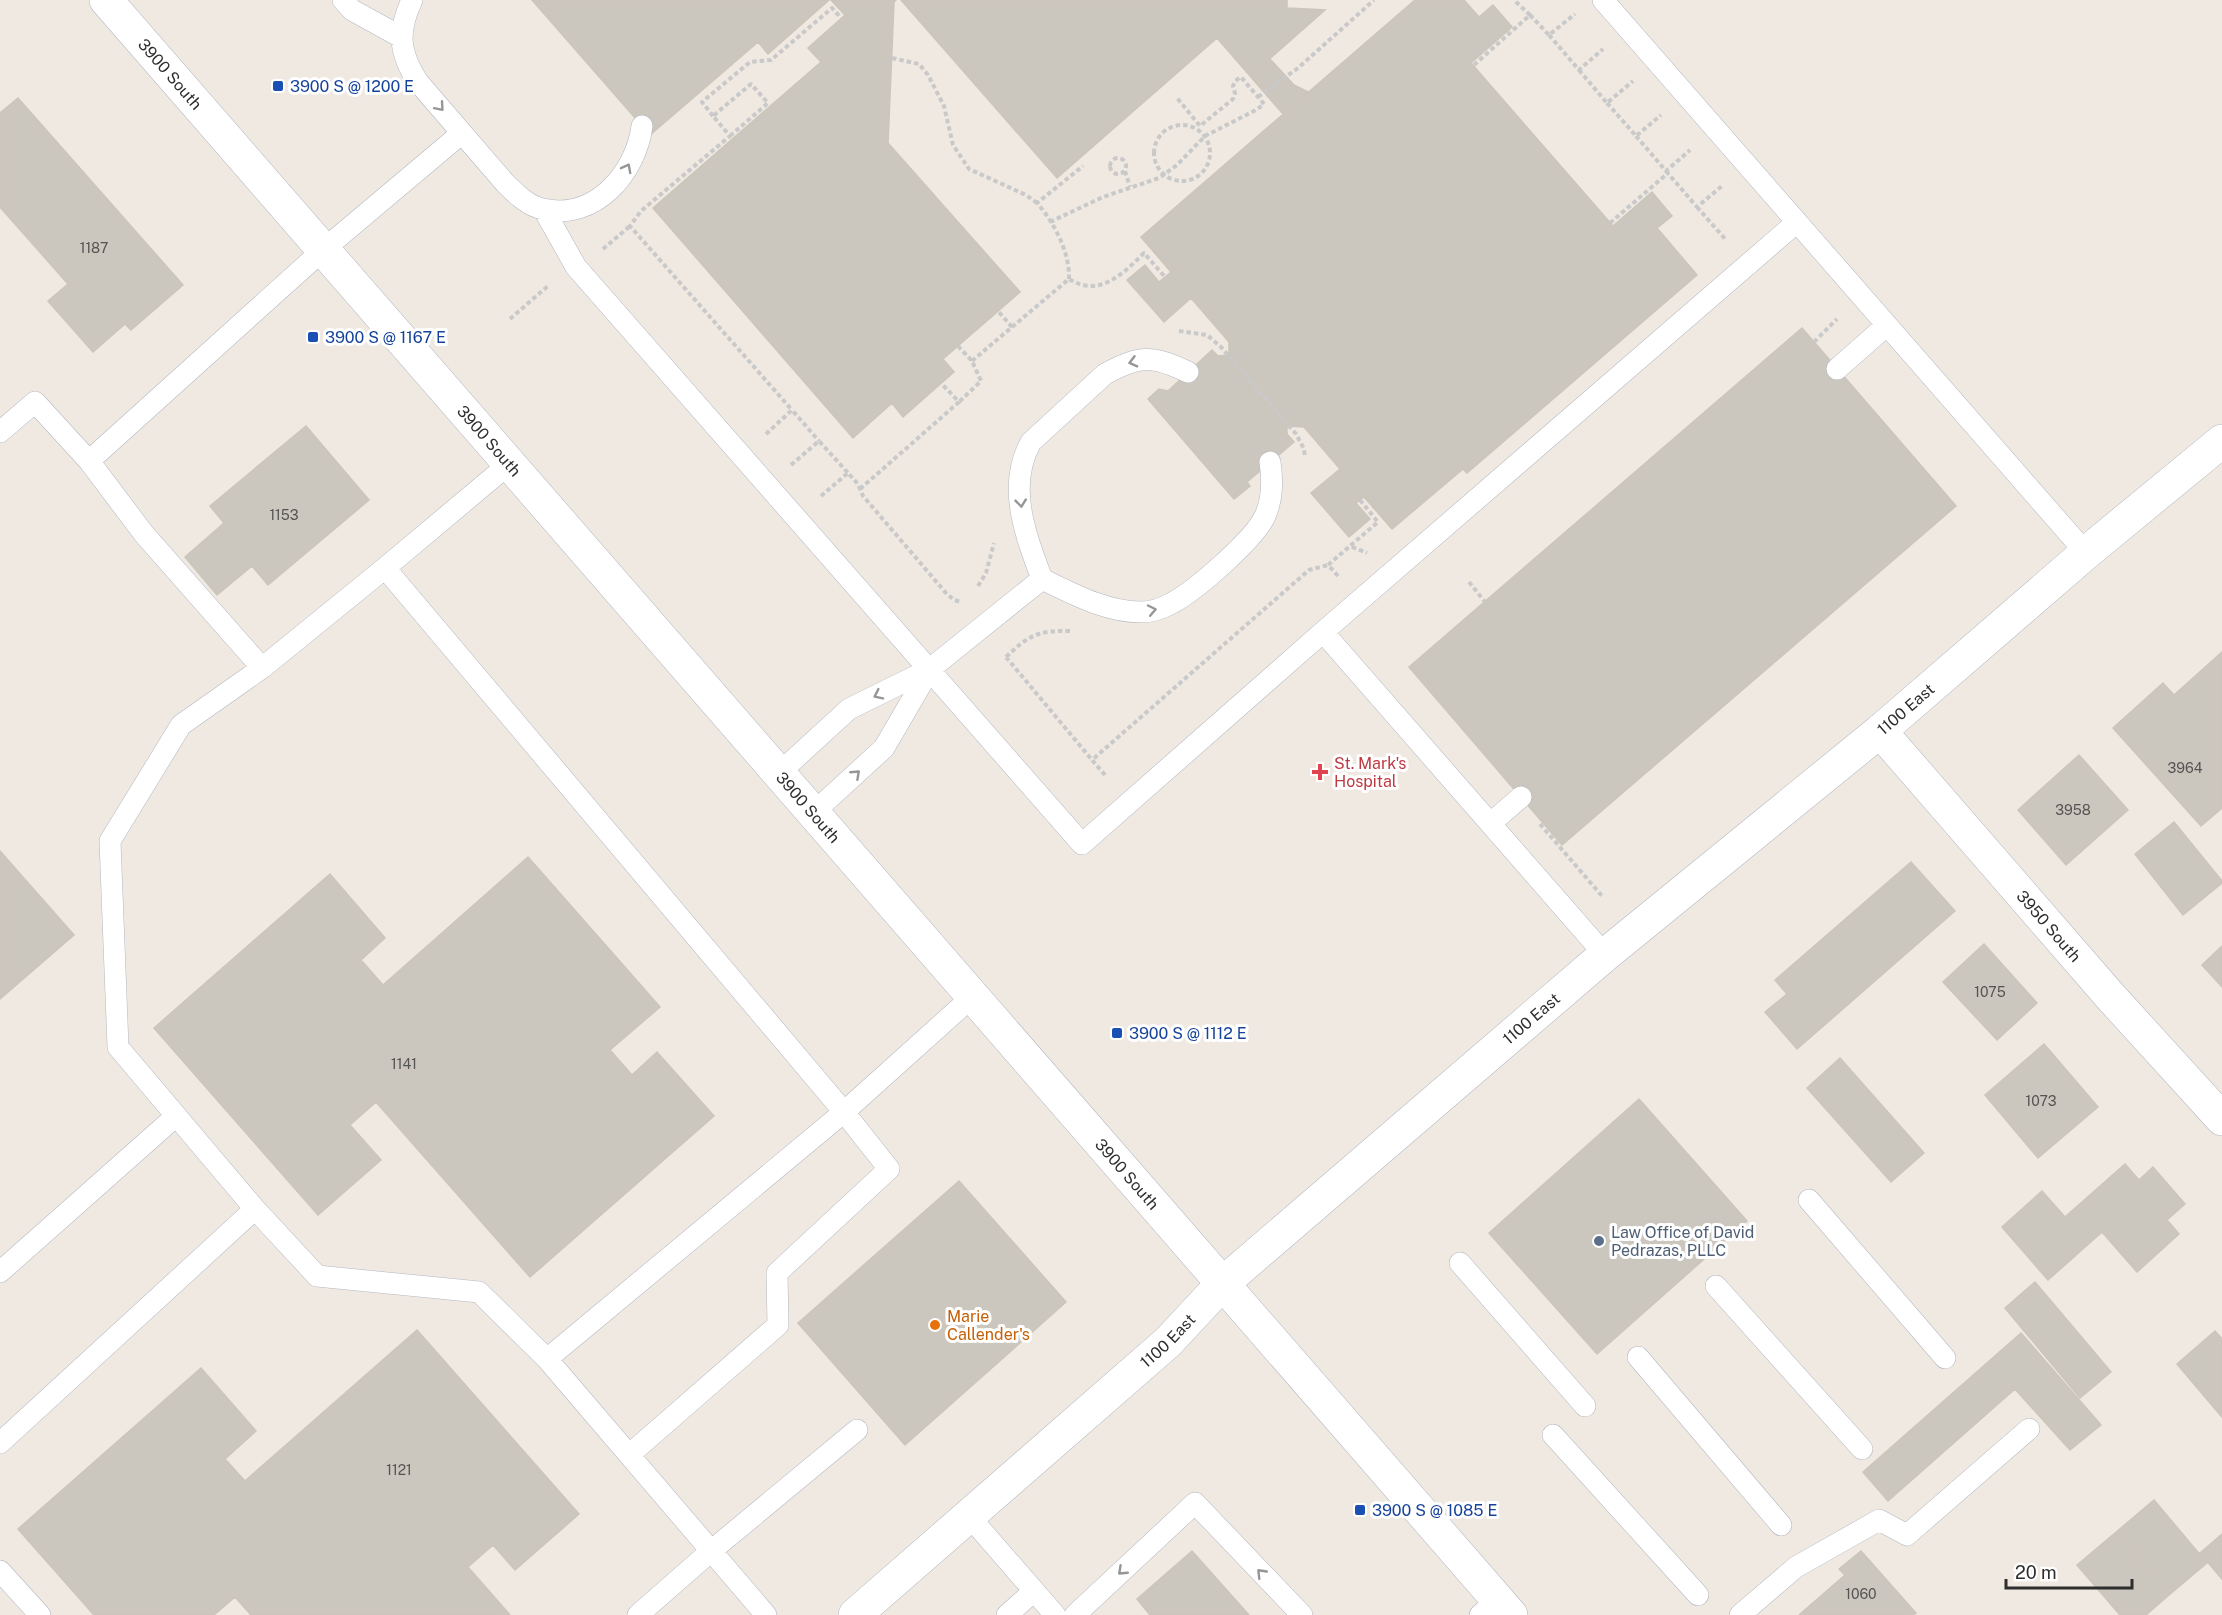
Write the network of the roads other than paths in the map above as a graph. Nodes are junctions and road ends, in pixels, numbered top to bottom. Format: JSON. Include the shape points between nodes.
{"nodes":[{"id":1,"x":106,"y":0,"type":"edge"},
{"id":2,"x":343,"y":0,"type":"edge"},
{"id":3,"x":411,"y":0,"type":"edge"},
{"id":4,"x":1603,"y":0,"type":"edge"},
{"id":5,"x":401,"y":37,"type":"junction"},
{"id":6,"x":642,"y":126,"type":"dead end"},
{"id":7,"x":462,"y":133,"type":"junction"},
{"id":8,"x":544,"y":210,"type":"junction"},
{"id":9,"x":1797,"y":222,"type":"junction"},
{"id":10,"x":323,"y":250,"type":"junction"},
{"id":11,"x":1887,"y":325,"type":"junction"},
{"id":12,"x":1837,"y":369,"type":"dead end"},
{"id":13,"x":1188,"y":372,"type":"dead end"},
{"id":14,"x":0,"y":432,"type":"edge"},
{"id":15,"x":2222,"y":441,"type":"edge"},
{"id":16,"x":89,"y":461,"type":"junction"},
{"id":17,"x":1270,"y":462,"type":"dead end"},
{"id":18,"x":509,"y":464,"type":"junction"},
{"id":19,"x":2086,"y":553,"type":"junction"},
{"id":20,"x":385,"y":568,"type":"junction"},
{"id":21,"x":1042,"y":579,"type":"junction"},
{"id":22,"x":1323,"y":632,"type":"junction"},
{"id":23,"x":262,"y":668,"type":"junction"},
{"id":24,"x":930,"y":669,"type":"junction"},
{"id":25,"x":1880,"y":731,"type":"junction"},
{"id":26,"x":778,"y":774,"type":"junction"},
{"id":27,"x":1521,"y":797,"type":"dead end"},
{"id":28,"x":813,"y":813,"type":"junction"},
{"id":29,"x":1491,"y":823,"type":"junction"},
{"id":30,"x":1605,"y":955,"type":"junction"},
{"id":31,"x":973,"y":996,"type":"junction"},
{"id":32,"x":844,"y":1112,"type":"junction"},
{"id":33,"x":176,"y":1116,"type":"junction"},
{"id":34,"x":2222,"y":1119,"type":"edge"},
{"id":35,"x":1809,"y":1200,"type":"dead end"},
{"id":36,"x":255,"y":1209,"type":"junction"},
{"id":37,"x":1460,"y":1263,"type":"dead end"},
{"id":38,"x":0,"y":1272,"type":"edge"},
{"id":39,"x":1222,"y":1284,"type":"junction"},
{"id":40,"x":1716,"y":1286,"type":"dead end"},
{"id":41,"x":1638,"y":1357,"type":"dead end"},
{"id":42,"x":1945,"y":1358,"type":"dead end"},
{"id":43,"x":547,"y":1359,"type":"junction"},
{"id":44,"x":1585,"y":1406,"type":"dead end"},
{"id":45,"x":2029,"y":1429,"type":"dead end"},
{"id":46,"x":857,"y":1430,"type":"dead end"},
{"id":47,"x":1553,"y":1434,"type":"dead end"},
{"id":48,"x":0,"y":1443,"type":"edge"},
{"id":49,"x":1862,"y":1449,"type":"dead end"},
{"id":50,"x":629,"y":1455,"type":"junction"},
{"id":51,"x":969,"y":1516,"type":"junction"},
{"id":52,"x":1781,"y":1526,"type":"dead end"},
{"id":53,"x":711,"y":1551,"type":"junction"},
{"id":54,"x":0,"y":1570,"type":"edge"},
{"id":55,"x":1034,"y":1591,"type":"junction"},
{"id":56,"x":1698,"y":1595,"type":"dead end"},
{"id":57,"x":1496,"y":1610,"type":"edge"},
{"id":58,"x":40,"y":1615,"type":"edge"},
{"id":59,"x":638,"y":1615,"type":"edge"},
{"id":60,"x":766,"y":1615,"type":"edge"},
{"id":61,"x":855,"y":1615,"type":"edge"},
{"id":62,"x":1007,"y":1615,"type":"edge"},
{"id":63,"x":1055,"y":1615,"type":"edge"},
{"id":64,"x":1075,"y":1615,"type":"edge"},
{"id":65,"x":1302,"y":1615,"type":"edge"},
{"id":66,"x":1740,"y":1615,"type":"edge"}],
"edges":[{"from":1,"to":10,"type":"street","name":"3900 South"},
{"from":2,"to":5,"type":"lane","via":[[352,10]]},
{"from":3,"to":5,"type":"lane"},
{"from":4,"to":9,"type":"lane"},
{"from":5,"to":7,"type":"lane","one_way":true,"via":[[407,65]]},
{"from":8,"to":6,"type":"lane","one_way":true,"via":[[570,210],[597,201],[622,178]]},
{"from":7,"to":8,"type":"lane","via":[[518,195]]},
{"from":7,"to":10,"type":"lane"},
{"from":8,"to":24,"type":"lane","via":[[576,267]]},
{"from":9,"to":11,"type":"lane"},
{"from":9,"to":22,"type":"lane"},
{"from":10,"to":16,"type":"lane"},
{"from":10,"to":18,"type":"street","name":"3900 South"},
{"from":11,"to":12,"type":"lane"},
{"from":11,"to":19,"type":"lane"},
{"from":13,"to":21,"type":"lane","one_way":true,"via":[[1155,359],[1118,367],[1031,442],[1020,468],[1020,502],[1024,530]]},
{"from":14,"to":16,"type":"lane","via":[[35,402]]},
{"from":15,"to":19,"type":"street","name":"1100 East"},
{"from":16,"to":23,"type":"lane","via":[[144,534]]},
{"from":21,"to":17,"type":"lane","one_way":true,"via":[[1113,608],[1141,612],[1171,604],[1255,533],[1271,497]]},
{"from":18,"to":20,"type":"lane"},
{"from":18,"to":26,"type":"street","name":"3900 South"},
{"from":19,"to":25,"type":"street","name":"1100 East"},
{"from":20,"to":23,"type":"lane"},
{"from":20,"to":32,"type":"lane"},
{"from":21,"to":24,"type":"lane"},
{"from":22,"to":24,"type":"lane","via":[[1082,844]]},
{"from":22,"to":29,"type":"lane"},
{"from":23,"to":33,"type":"lane","via":[[181,725],[110,841],[118,1047]]},
{"from":24,"to":26,"type":"lane","one_way":true,"via":[[849,709]]},
{"from":28,"to":24,"type":"lane","one_way":true,"via":[[884,748]]},
{"from":25,"to":30,"type":"street","name":"1100 East"},
{"from":25,"to":34,"type":"street","name":"3950 South"},
{"from":26,"to":28,"type":"street","name":"3900 South"},
{"from":27,"to":29,"type":"lane"},
{"from":28,"to":31,"type":"street","name":"3900 South"},
{"from":29,"to":30,"type":"lane"},
{"from":30,"to":39,"type":"street","name":"1100 East"},
{"from":31,"to":32,"type":"lane"},
{"from":31,"to":39,"type":"street","name":"3900 South"},
{"from":32,"to":43,"type":"lane"},
{"from":32,"to":50,"type":"lane","via":[[889,1169],[777,1272],[778,1325]]},
{"from":33,"to":36,"type":"lane"},
{"from":33,"to":38,"type":"lane"},
{"from":35,"to":42,"type":"lane"},
{"from":36,"to":43,"type":"lane","via":[[317,1276],[479,1292]]},
{"from":36,"to":48,"type":"lane"},
{"from":37,"to":44,"type":"lane"},
{"from":39,"to":51,"type":"street","name":"1100 East","via":[[1168,1342]]},
{"from":39,"to":57,"type":"street","name":"3900 South"},
{"from":40,"to":49,"type":"lane"},
{"from":41,"to":52,"type":"lane"},
{"from":43,"to":50,"type":"lane"},
{"from":45,"to":66,"type":"lane","via":[[1907,1535],[1879,1520],[1796,1567]]},
{"from":46,"to":53,"type":"lane"},
{"from":47,"to":56,"type":"lane"},
{"from":50,"to":53,"type":"lane"},
{"from":51,"to":55,"type":"lane"},
{"from":51,"to":61,"type":"street","name":"1100 East"},
{"from":53,"to":59,"type":"lane"},
{"from":53,"to":60,"type":"lane"},
{"from":54,"to":58,"type":"lane"},
{"from":55,"to":62,"type":"lane"},
{"from":55,"to":63,"type":"lane"},
{"from":65,"to":64,"type":"lane","one_way":true,"via":[[1195,1503]]}]}
